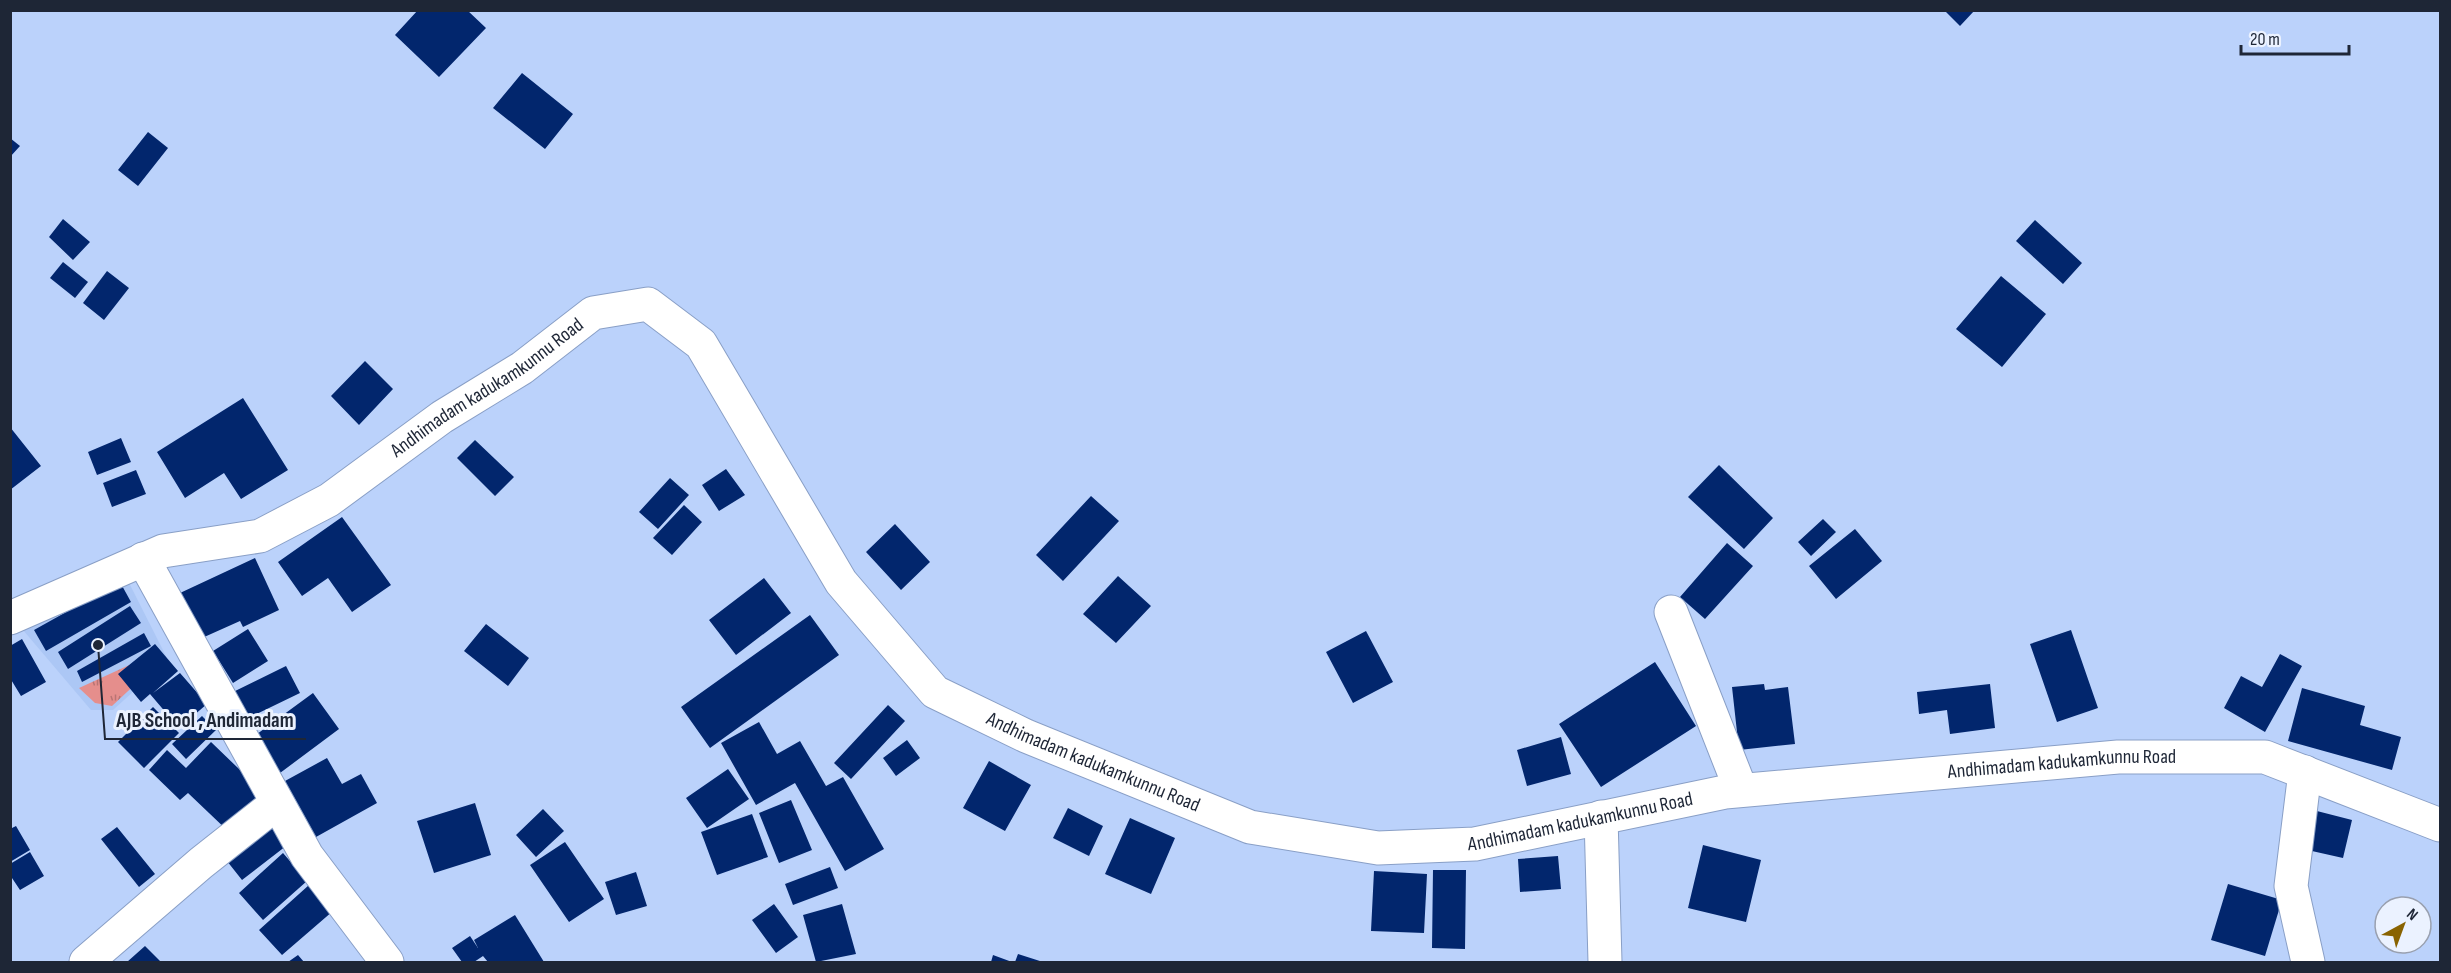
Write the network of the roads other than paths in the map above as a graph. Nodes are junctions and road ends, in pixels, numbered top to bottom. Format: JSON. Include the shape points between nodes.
{"nodes":[{"id":1,"x":143,"y":559,"type":"junction"},
{"id":2,"x":1671,"y":612,"type":"dead end"},
{"id":3,"x":10,"y":618,"type":"edge"},
{"id":4,"x":2305,"y":772,"type":"junction"},
{"id":5,"x":1741,"y":790,"type":"junction"},
{"id":6,"x":277,"y":803,"type":"junction"},
{"id":7,"x":1601,"y":818,"type":"junction"},
{"id":8,"x":2440,"y":825,"type":"edge"},
{"id":9,"x":86,"y":963,"type":"edge"},
{"id":10,"x":387,"y":963,"type":"edge"},
{"id":11,"x":1605,"y":963,"type":"edge"},
{"id":12,"x":2308,"y":963,"type":"edge"}],
"edges":[{"from":1,"to":3,"type":"street","name":"Andhimadam kadukamkunnu Road"},
{"from":1,"to":6,"type":"street"},
{"from":1,"to":7,"type":"street","name":"Andhimadam kadukamkunnu Road","via":[[164,550],[260,536],[329,500],[442,417],[522,368],[593,313],[648,304],[701,344],[841,582],[935,692],[1026,736],[1250,827],[1378,848],[1475,844]]},
{"from":2,"to":5,"type":"street"},
{"from":4,"to":5,"type":"street","name":"Andhimadam kadukamkunnu Road","via":[[2265,757],[2118,757]]},
{"from":4,"to":8,"type":"street","name":"Andhimadam kadukamkunnu Road"},
{"from":4,"to":12,"type":"street","via":[[2291,886]]},
{"from":5,"to":7,"type":"street","name":"Andhimadam kadukamkunnu Road"},
{"from":6,"to":9,"type":"street"},
{"from":6,"to":10,"type":"street","via":[[307,856]]},
{"from":7,"to":11,"type":"street"}]}
